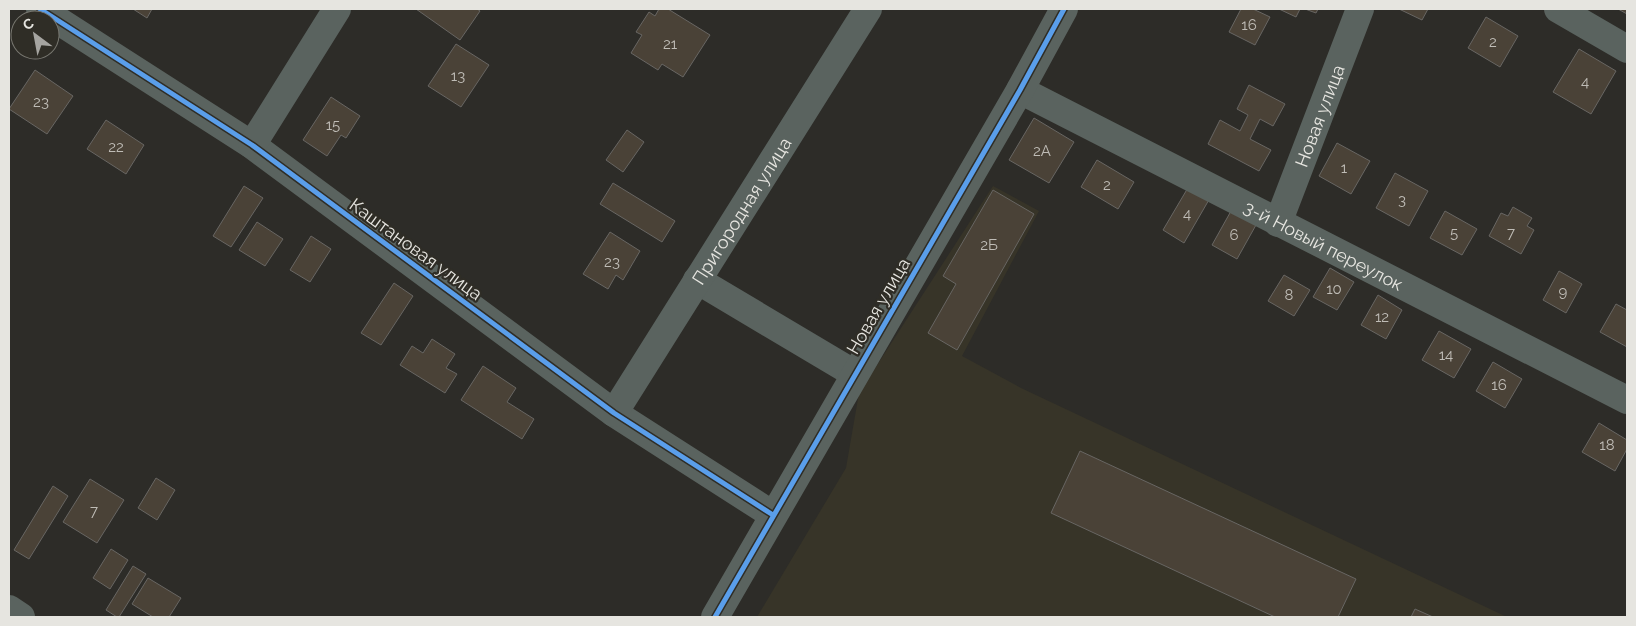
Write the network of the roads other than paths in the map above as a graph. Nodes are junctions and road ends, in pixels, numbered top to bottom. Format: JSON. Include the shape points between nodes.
{"nodes":[{"id":1,"x":40,"y":9,"type":"edge"},
{"id":2,"x":337,"y":9,"type":"edge"},
{"id":3,"x":868,"y":9,"type":"edge"},
{"id":4,"x":1064,"y":9,"type":"edge"},
{"id":5,"x":1360,"y":9,"type":"edge"},
{"id":6,"x":1558,"y":9,"type":"edge"},
{"id":7,"x":1627,"y":49,"type":"edge"},
{"id":8,"x":1020,"y":90,"type":"junction"},
{"id":9,"x":252,"y":145,"type":"junction"},
{"id":10,"x":1278,"y":223,"type":"junction"},
{"id":11,"x":697,"y":280,"type":"junction"},
{"id":12,"x":855,"y":374,"type":"junction"},
{"id":13,"x":1627,"y":400,"type":"edge"},
{"id":14,"x":614,"y":413,"type":"junction"},
{"id":15,"x":773,"y":515,"type":"junction"},
{"id":16,"x":9,"y":609,"type":"edge"},
{"id":17,"x":21,"y":617,"type":"edge"},
{"id":18,"x":715,"y":617,"type":"edge"}],
"edges":[{"from":1,"to":9,"type":"street","name":"Каштановая улица"},
{"from":2,"to":9,"type":"street"},
{"from":3,"to":11,"type":"street","name":"Пригородная улица"},
{"from":4,"to":8,"type":"street","name":"Новая улица"},
{"from":5,"to":10,"type":"street","name":"Новая улица"},
{"from":6,"to":7,"type":"street"},
{"from":8,"to":10,"type":"street","name":"3-й Новый переулок"},
{"from":8,"to":12,"type":"street","name":"Новая улица"},
{"from":9,"to":14,"type":"street","name":"Каштановая улица"},
{"from":10,"to":13,"type":"street","name":"3-й Новый переулок"},
{"from":11,"to":12,"type":"street"},
{"from":11,"to":14,"type":"street","name":"Пригородная улица"},
{"from":12,"to":15,"type":"street","name":"Новая улица"},
{"from":14,"to":15,"type":"street","name":"Каштановая улица"},
{"from":15,"to":18,"type":"street","name":"Новая улица"},
{"from":16,"to":17,"type":"street"}]}
